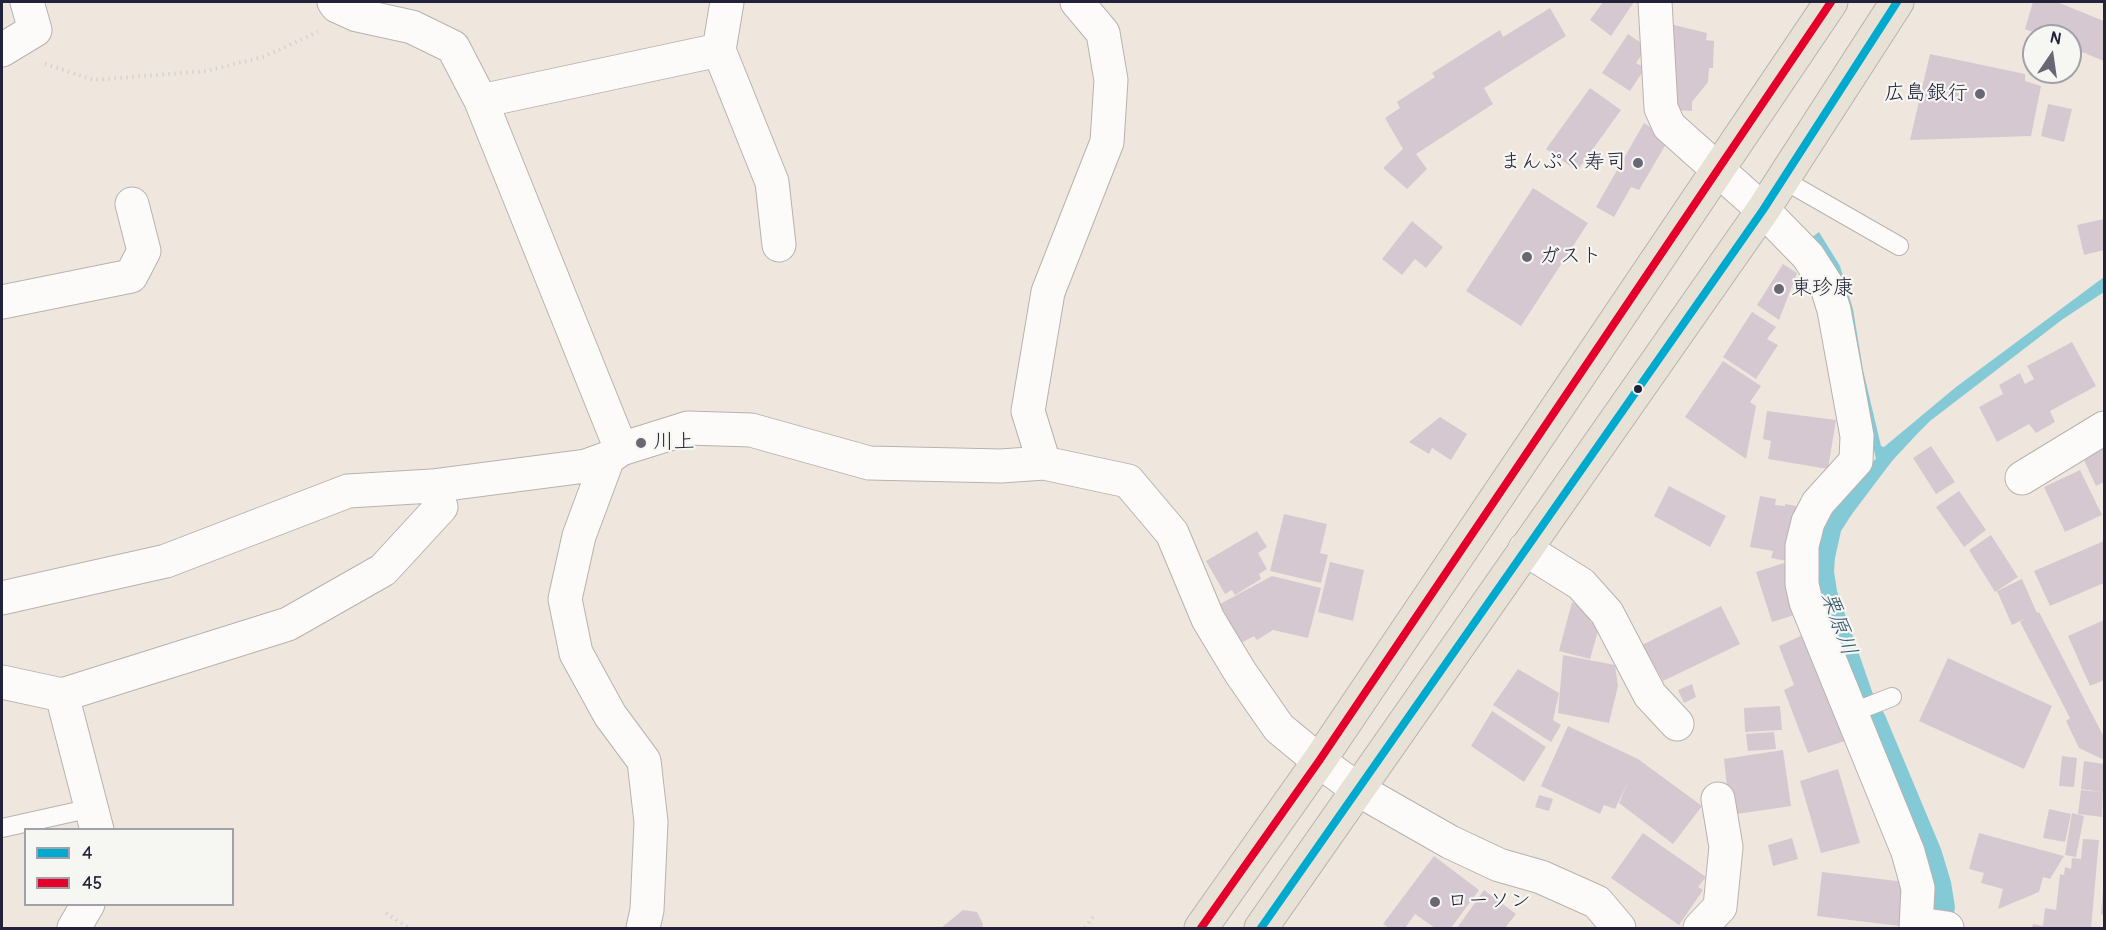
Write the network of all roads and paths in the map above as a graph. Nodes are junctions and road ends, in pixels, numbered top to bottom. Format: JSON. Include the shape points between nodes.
{"nodes":[{"id":1,"x":27,"y":2,"type":"edge"},
{"id":2,"x":728,"y":2,"type":"edge"},
{"id":3,"x":1077,"y":2,"type":"edge"},
{"id":4,"x":1655,"y":2,"type":"edge"},
{"id":5,"x":1831,"y":2,"type":"edge"},
{"id":6,"x":1897,"y":2,"type":"edge"},
{"id":7,"x":346,"y":8,"type":"edge"},
{"id":8,"x":2,"y":50,"type":"edge"},
{"id":9,"x":719,"y":50,"type":"junction"},
{"id":10,"x":43,"y":64,"type":"dead end"},
{"id":11,"x":481,"y":101,"type":"junction"},
{"id":12,"x":1717,"y":169,"type":"junction"},
{"id":13,"x":1782,"y":179,"type":"junction"},
{"id":14,"x":132,"y":204,"type":"dead end"},
{"id":15,"x":1763,"y":210,"type":"junction"},
{"id":16,"x":779,"y":245,"type":"dead end"},
{"id":17,"x":1899,"y":246,"type":"dead end"},
{"id":18,"x":2,"y":302,"type":"edge"},
{"id":19,"x":2104,"y":428,"type":"edge"},
{"id":20,"x":615,"y":453,"type":"junction"},
{"id":21,"x":1044,"y":463,"type":"junction"},
{"id":22,"x":2022,"y":478,"type":"dead end"},
{"id":23,"x":432,"y":486,"type":"junction"},
{"id":24,"x":1525,"y":549,"type":"junction"},
{"id":25,"x":2,"y":598,"type":"edge"},
{"id":26,"x":2,"y":682,"type":"edge"},
{"id":27,"x":62,"y":695,"type":"junction"},
{"id":28,"x":1677,"y":724,"type":"dead end"},
{"id":29,"x":1319,"y":761,"type":"junction"},
{"id":30,"x":1357,"y":789,"type":"junction"},
{"id":31,"x":1718,"y":799,"type":"dead end"},
{"id":32,"x":94,"y":819,"type":"edge"},
{"id":33,"x":2,"y":828,"type":"edge"},
{"id":34,"x":87,"y":906,"type":"edge"},
{"id":35,"x":386,"y":913,"type":"dead end"},
{"id":36,"x":1093,"y":917,"type":"dead end"},
{"id":37,"x":1927,"y":926,"type":"edge"},
{"id":38,"x":74,"y":928,"type":"edge"},
{"id":39,"x":409,"y":928,"type":"edge"},
{"id":40,"x":643,"y":928,"type":"edge"},
{"id":41,"x":1086,"y":928,"type":"edge"},
{"id":42,"x":1201,"y":928,"type":"edge"},
{"id":43,"x":1261,"y":928,"type":"edge"},
{"id":44,"x":1618,"y":928,"type":"edge"},
{"id":45,"x":1700,"y":928,"type":"edge"}],
"edges":[{"from":1,"to":8,"type":"street","via":[[35,30]]},
{"from":2,"to":9,"type":"street"},
{"from":3,"to":21,"type":"street","via":[[1103,33],[1111,80],[1107,142],[1048,292],[1028,411]]},
{"from":4,"to":12,"type":"street","via":[[1661,108],[1669,126]]},
{"from":5,"to":12,"type":"highway"},
{"from":6,"to":13,"type":"highway"},
{"from":7,"to":10,"type":"path","via":[[262,57],[206,71],[94,80]]},
{"from":7,"to":11,"type":"street","via":[[412,27],[453,47]]},
{"from":9,"to":11,"type":"street"},
{"from":9,"to":16,"type":"street","via":[[772,183]]},
{"from":11,"to":20,"type":"street"},
{"from":12,"to":15,"type":"street"},
{"from":12,"to":29,"type":"highway"},
{"from":13,"to":15,"type":"highway"},
{"from":13,"to":17,"type":"lane"},
{"from":14,"to":18,"type":"street","via":[[144,251],[131,276]]},
{"from":15,"to":24,"type":"highway"},
{"from":15,"to":37,"type":"street","via":[[1808,256],[1826,284],[1834,310],[1857,436],[1856,461],[1818,503],[1808,522],[1802,546],[1802,585],[1806,602],[1870,705]]},
{"from":19,"to":22,"type":"street"},
{"from":20,"to":21,"type":"street","via":[[688,428],[751,430],[869,464]]},
{"from":20,"to":23,"type":"street","via":[[586,466]]},
{"from":20,"to":40,"type":"street","via":[[579,536],[565,599],[576,653],[610,715],[644,761],[651,822]]},
{"from":21,"to":29,"type":"street","via":[[1128,481],[1172,534],[1208,619],[1253,691],[1279,728]]},
{"from":23,"to":25,"type":"street","via":[[348,491],[166,561]]},
{"from":23,"to":27,"type":"street","via":[[441,507],[383,570],[288,624]]},
{"from":24,"to":28,"type":"street","via":[[1581,584],[1594,598],[1607,614],[1650,695]]},
{"from":24,"to":30,"type":"highway"},
{"from":26,"to":27,"type":"street"},
{"from":27,"to":32,"type":"street"},
{"from":29,"to":30,"type":"street"},
{"from":29,"to":42,"type":"highway"},
{"from":30,"to":43,"type":"highway"},
{"from":30,"to":44,"type":"street","via":[[1499,865],[1541,877],[1598,902]]},
{"from":31,"to":45,"type":"street","via":[[1726,847],[1720,907]]},
{"from":32,"to":33,"type":"lane"},
{"from":34,"to":38,"type":"street"},
{"from":35,"to":39,"type":"path"},
{"from":36,"to":41,"type":"path"}]}
